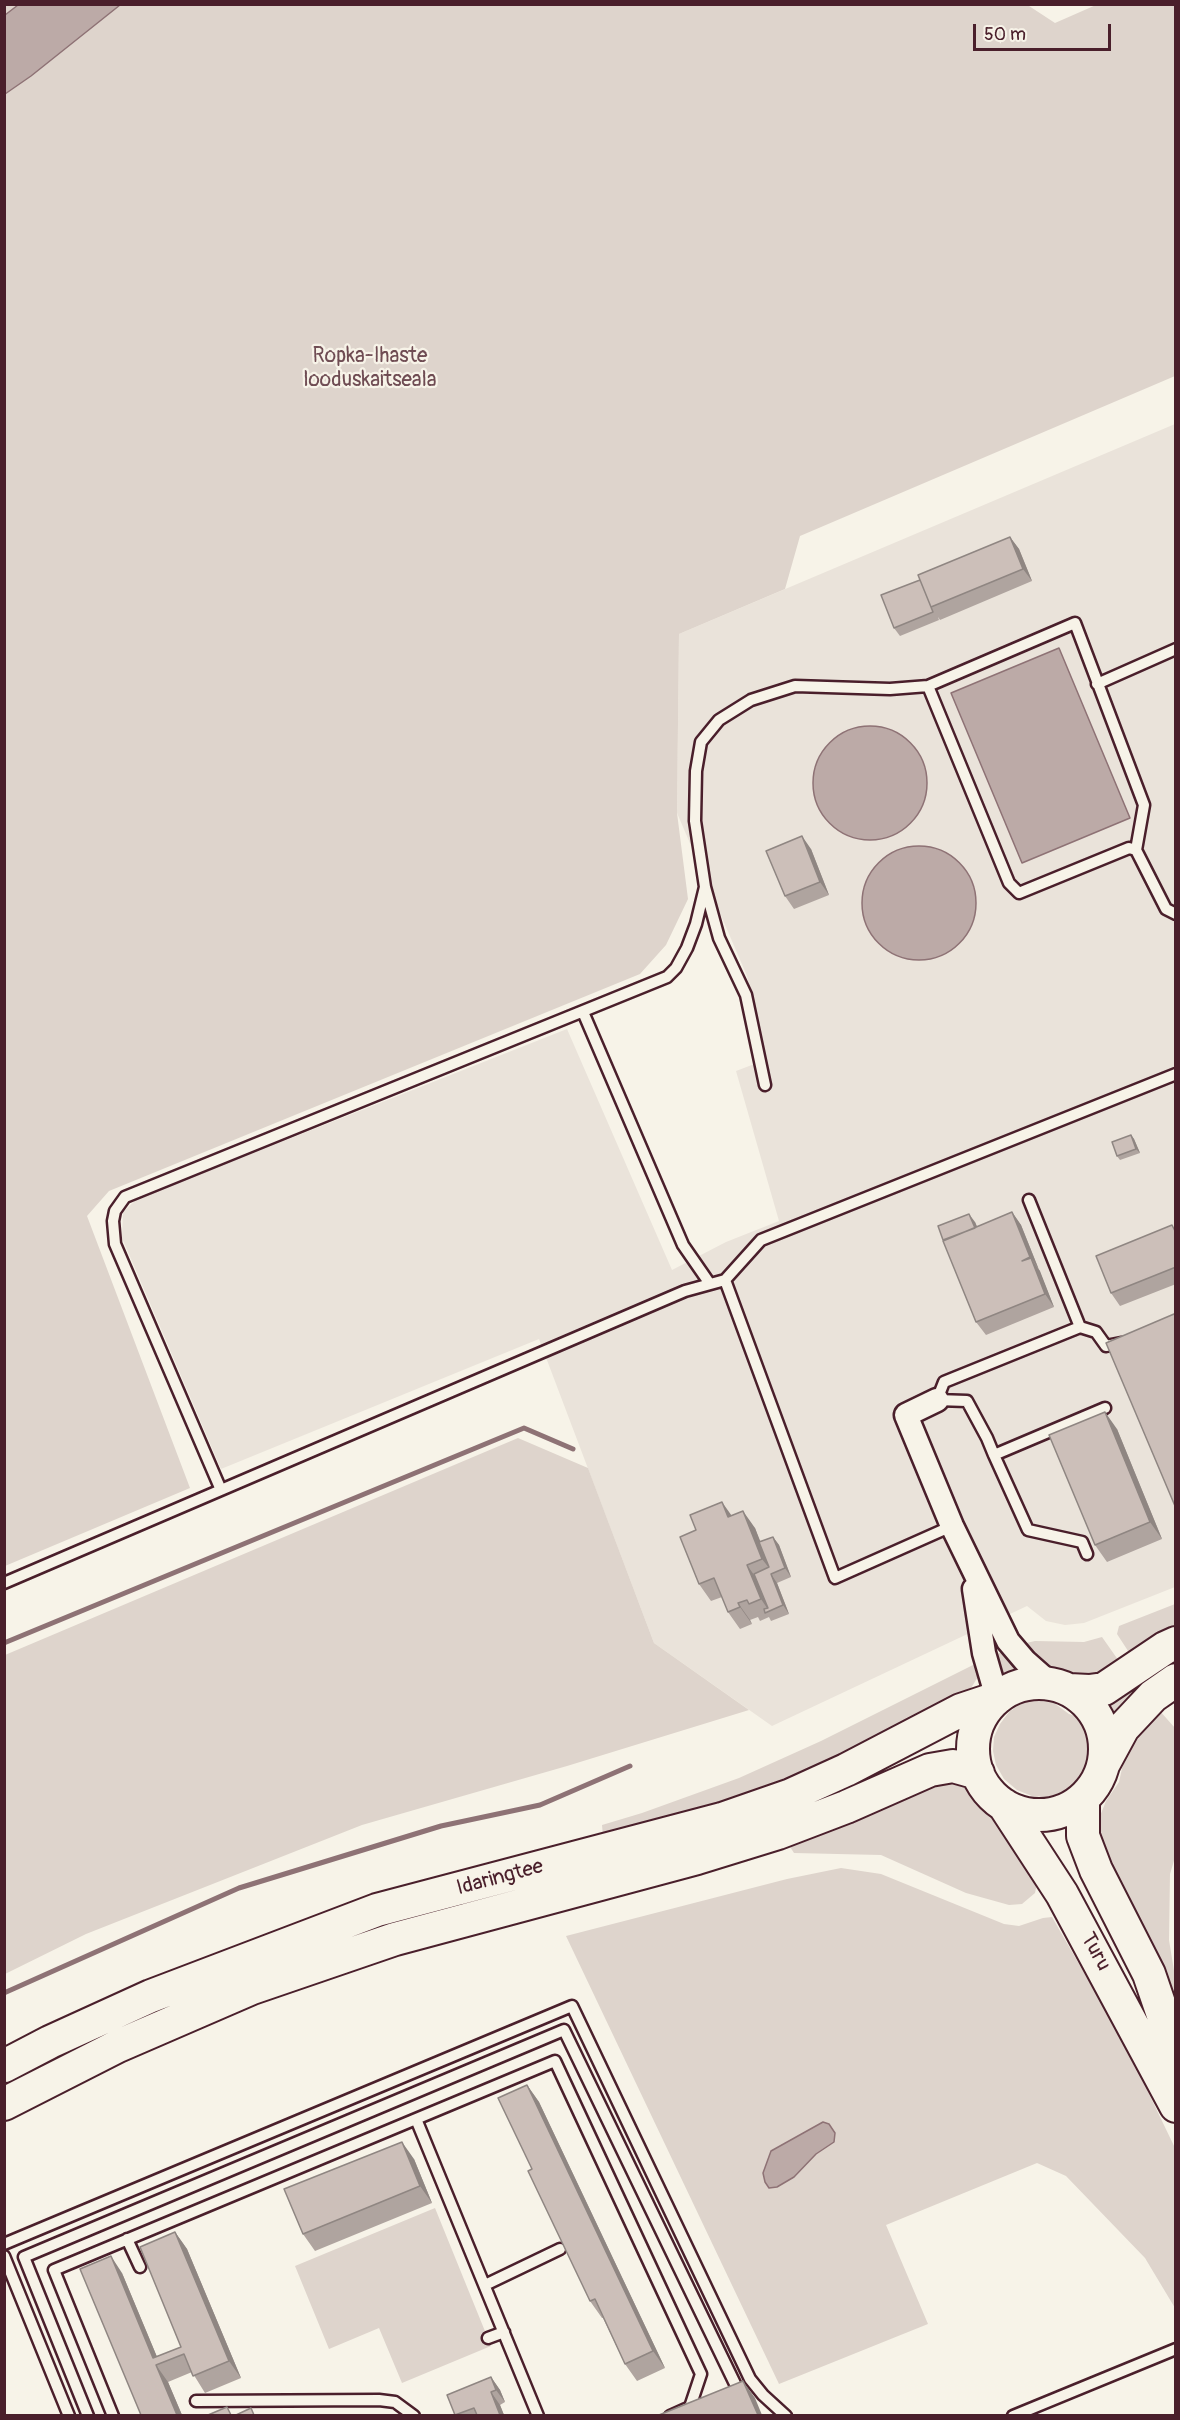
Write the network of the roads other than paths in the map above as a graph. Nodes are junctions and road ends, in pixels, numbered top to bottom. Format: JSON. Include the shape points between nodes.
{"nodes":[{"id":1,"x":1176,"y":650,"type":"edge"},
{"id":2,"x":1097,"y":684,"type":"junction"},
{"id":3,"x":928,"y":686,"type":"junction"},
{"id":4,"x":1137,"y":850,"type":"junction"},
{"id":5,"x":705,"y":888,"type":"junction"},
{"id":6,"x":1176,"y":914,"type":"edge"},
{"id":7,"x":583,"y":1012,"type":"junction"},
{"id":8,"x":1176,"y":1074,"type":"edge"},
{"id":9,"x":765,"y":1085,"type":"dead end"},
{"id":10,"x":1029,"y":1200,"type":"dead end"},
{"id":11,"x":725,"y":1280,"type":"junction"},
{"id":12,"x":710,"y":1284,"type":"junction"},
{"id":13,"x":1080,"y":1327,"type":"junction"},
{"id":14,"x":1133,"y":1340,"type":"edge"},
{"id":15,"x":937,"y":1400,"type":"junction"},
{"id":16,"x":1105,"y":1408,"type":"dead end"},
{"id":17,"x":994,"y":1455,"type":"junction"},
{"id":18,"x":221,"y":1490,"type":"junction"},
{"id":19,"x":952,"y":1526,"type":"junction"},
{"id":20,"x":1087,"y":1554,"type":"dead end"},
{"id":21,"x":971,"y":1566,"type":"junction"},
{"id":22,"x":4,"y":1583,"type":"edge"},
{"id":23,"x":1176,"y":1643,"type":"edge"},
{"id":24,"x":1176,"y":1680,"type":"edge"},
{"id":25,"x":1060,"y":1687,"type":"junction"},
{"id":26,"x":997,"y":1698,"type":"junction"},
{"id":27,"x":1104,"y":1763,"type":"junction"},
{"id":28,"x":978,"y":1773,"type":"junction"},
{"id":29,"x":1083,"y":1799,"type":"junction"},
{"id":30,"x":1004,"y":1805,"type":"junction"},
{"id":31,"x":1106,"y":1971,"type":"junction"},
{"id":32,"x":1163,"y":2032,"type":"edge"},
{"id":33,"x":4,"y":2067,"type":"edge"},
{"id":34,"x":4,"y":2104,"type":"edge"},
{"id":35,"x":1176,"y":2106,"type":"edge"},
{"id":36,"x":416,"y":2119,"type":"junction"},
{"id":37,"x":127,"y":2239,"type":"junction"},
{"id":38,"x":4,"y":2244,"type":"edge"},
{"id":39,"x":560,"y":2249,"type":"edge"},
{"id":40,"x":4,"y":2256,"type":"edge"},
{"id":41,"x":140,"y":2267,"type":"edge"},
{"id":42,"x":485,"y":2285,"type":"junction"},
{"id":43,"x":504,"y":2332,"type":"junction"},
{"id":44,"x":488,"y":2338,"type":"dead end"},
{"id":45,"x":1176,"y":2349,"type":"edge"},
{"id":46,"x":722,"y":2399,"type":"edge"},
{"id":47,"x":196,"y":2401,"type":"dead end"},
{"id":48,"x":690,"y":2407,"type":"junction"},
{"id":49,"x":703,"y":2407,"type":"edge"},
{"id":50,"x":69,"y":2415,"type":"edge"},
{"id":51,"x":88,"y":2415,"type":"edge"},
{"id":52,"x":113,"y":2415,"type":"edge"},
{"id":53,"x":414,"y":2415,"type":"edge"},
{"id":54,"x":538,"y":2415,"type":"edge"},
{"id":55,"x":670,"y":2415,"type":"edge"},
{"id":56,"x":786,"y":2415,"type":"edge"},
{"id":57,"x":1013,"y":2415,"type":"edge"}],
"edges":[{"from":1,"to":2,"type":"lane"},
{"from":2,"to":3,"type":"lane","via":[[1075,623]]},
{"from":2,"to":4,"type":"lane","via":[[1144,805]]},
{"from":3,"to":4,"type":"lane","via":[[1008,883],[1019,892],[1129,848]]},
{"from":3,"to":5,"type":"lane","via":[[795,686],[751,700],[719,720],[701,742],[696,771],[695,821]]},
{"from":4,"to":6,"type":"lane","via":[[1166,909]]},
{"from":5,"to":7,"type":"lane","via":[[696,924],[676,968],[642,989]]},
{"from":5,"to":9,"type":"lane","via":[[719,938],[746,995]]},
{"from":7,"to":12,"type":"lane","via":[[683,1245]]},
{"from":7,"to":18,"type":"lane","via":[[125,1197],[115,1211],[115,1244]]},
{"from":8,"to":11,"type":"lane","via":[[761,1240]]},
{"from":10,"to":13,"type":"lane"},
{"from":11,"to":12,"type":"lane"},
{"from":11,"to":19,"type":"lane","via":[[834,1578]]},
{"from":12,"to":18,"type":"lane","via":[[675,1295]]},
{"from":13,"to":14,"type":"lane","via":[[1096,1332],[1106,1346]]},
{"from":13,"to":15,"type":"lane","via":[[944,1382]]},
{"from":15,"to":17,"type":"lane","via":[[967,1401]]},
{"from":15,"to":19,"type":"street","via":[[906,1415]]},
{"from":16,"to":17,"type":"lane"},
{"from":17,"to":20,"type":"lane","via":[[1028,1530],[1082,1542]]},
{"from":18,"to":22,"type":"lane"},
{"from":19,"to":21,"type":"street"},
{"from":21,"to":25,"type":"street","via":[[1008,1641]]},
{"from":21,"to":26,"type":"street","via":[[984,1653]]},
{"from":23,"to":25,"type":"main road","via":[[1104,1689]]},
{"from":24,"to":27,"type":"main road","via":[[1153,1696],[1123,1728]]},
{"from":25,"to":26,"type":"main road","via":[[1032,1683]]},
{"from":25,"to":27,"type":"main road","via":[[1087,1703],[1099,1721],[1105,1741]]},
{"from":26,"to":28,"type":"main road","via":[[975,1732]]},
{"from":26,"to":33,"type":"main road","name":"Idaringtee","via":[[961,1710],[791,1795],[722,1819],[377,1910],[151,1996]]},
{"from":27,"to":29,"type":"main road"},
{"from":28,"to":30,"type":"main road"},
{"from":28,"to":34,"type":"main road","name":"Idaringtee","via":[[953,1766],[930,1770],[778,1833],[395,1939],[252,1988],[118,2046]]},
{"from":29,"to":30,"type":"main road","via":[[1065,1810],[1045,1815]]},
{"from":29,"to":32,"type":"main road","name":"Turu","via":[[1083,1836],[1149,1974]]},
{"from":30,"to":31,"type":"main road","name":"Turu"},
{"from":31,"to":32,"type":"lane"},
{"from":31,"to":35,"type":"main road","name":"Turu"},
{"from":36,"to":37,"type":"lane"},
{"from":36,"to":42,"type":"lane","via":[[458,2204]]},
{"from":36,"to":48,"type":"lane","via":[[555,2061],[701,2374]]},
{"from":37,"to":41,"type":"lane"},
{"from":37,"to":52,"type":"lane","via":[[54,2270]]},
{"from":38,"to":56,"type":"lane","via":[[572,2006],[750,2379]]},
{"from":39,"to":42,"type":"lane"},
{"from":40,"to":50,"type":"lane"},
{"from":42,"to":43,"type":"lane"},
{"from":43,"to":44,"type":"lane"},
{"from":43,"to":54,"type":"lane"},
{"from":45,"to":57,"type":"lane"},
{"from":46,"to":51,"type":"lane","via":[[738,2392],[564,2030],[24,2257]]},
{"from":47,"to":53,"type":"lane","via":[[379,2400],[395,2402]]},
{"from":48,"to":49,"type":"lane"},
{"from":48,"to":55,"type":"lane"}]}
